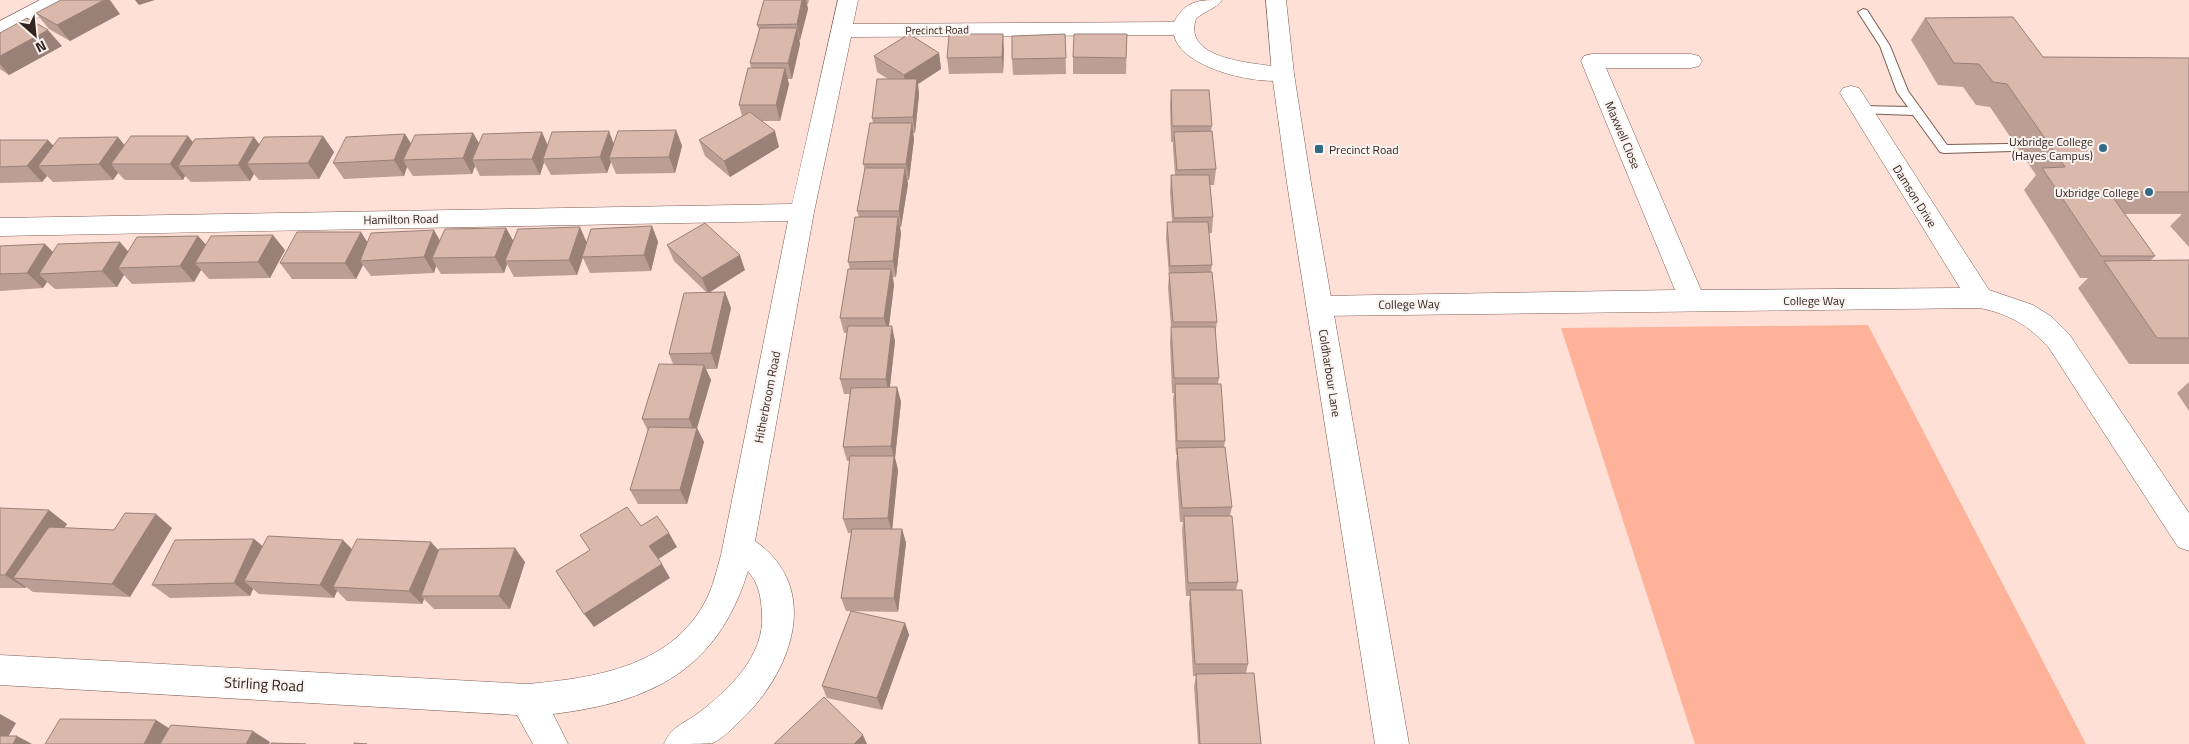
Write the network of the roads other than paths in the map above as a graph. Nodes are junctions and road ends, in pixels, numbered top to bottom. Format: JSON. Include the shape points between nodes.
{"nodes":[{"id":1,"x":56,"y":0,"type":"edge"},
{"id":2,"x":848,"y":0,"type":"edge"},
{"id":3,"x":1212,"y":0,"type":"edge"},
{"id":4,"x":1276,"y":0,"type":"edge"},
{"id":5,"x":1863,"y":12,"type":"dead end"},
{"id":6,"x":1184,"y":28,"type":"junction"},
{"id":7,"x":0,"y":29,"type":"edge"},
{"id":8,"x":840,"y":31,"type":"junction"},
{"id":9,"x":1691,"y":61,"type":"dead end"},
{"id":10,"x":1283,"y":74,"type":"junction"},
{"id":11,"x":1857,"y":102,"type":"joint"},
{"id":12,"x":1916,"y":111,"type":"junction"},
{"id":13,"x":2008,"y":148,"type":"dead end"},
{"id":14,"x":802,"y":212,"type":"junction"},
{"id":15,"x":0,"y":227,"type":"edge"},
{"id":16,"x":1980,"y":298,"type":"junction"},
{"id":17,"x":1692,"y":300,"type":"junction"},
{"id":18,"x":1319,"y":306,"type":"junction"},
{"id":19,"x":2189,"y":538,"type":"edge"},
{"id":20,"x":739,"y":547,"type":"junction"},
{"id":21,"x":0,"y":670,"type":"edge"},
{"id":22,"x":527,"y":700,"type":"junction"},
{"id":23,"x":551,"y":744,"type":"edge"},
{"id":24,"x":681,"y":744,"type":"edge"},
{"id":25,"x":1392,"y":744,"type":"edge"}],
"edges":[{"from":1,"to":7,"type":"street"},
{"from":2,"to":8,"type":"street","name":"Hitherbroom Road"},
{"from":3,"to":6,"type":"street","via":[[1187,16]]},
{"from":4,"to":10,"type":"street","name":"Coldharbour Lane"},
{"from":5,"to":12,"type":"lane","via":[[1885,46],[1898,82]]},
{"from":6,"to":8,"type":"street","name":"Precinct Road"},
{"from":6,"to":10,"type":"street","via":[[1184,36],[1190,46],[1209,58],[1252,72]]},
{"from":8,"to":14,"type":"street","name":"Hitherbroom Road"},
{"from":9,"to":17,"type":"street","name":"Maxwell Close","via":[[1592,61]]},
{"from":10,"to":18,"type":"street","name":"Coldharbour Lane"},
{"from":11,"to":12,"type":"lane"},
{"from":11,"to":16,"type":"street","name":"Damson Drive"},
{"from":12,"to":13,"type":"lane","via":[[1944,149]]},
{"from":14,"to":15,"type":"street","name":"Hamilton Road"},
{"from":14,"to":20,"type":"street","name":"Hitherbroom Road"},
{"from":16,"to":17,"type":"street","name":"College Way"},
{"from":16,"to":19,"type":"street","name":"College Way","via":[[2014,306],[2050,330]]},
{"from":17,"to":18,"type":"street","name":"College Way"},
{"from":18,"to":25,"type":"street","name":"Coldharbour Lane"},
{"from":20,"to":22,"type":"street","name":"Hitherbroom Road","via":[[731,576],[704,630],[665,664],[628,683],[600,691]]},
{"from":20,"to":24,"type":"street","via":[[760,563],[771,580],[779,609],[779,628],[774,646],[766,665],[735,702],[715,722]]},
{"from":21,"to":22,"type":"street","name":"Stirling Road"},
{"from":22,"to":23,"type":"street"}]}
